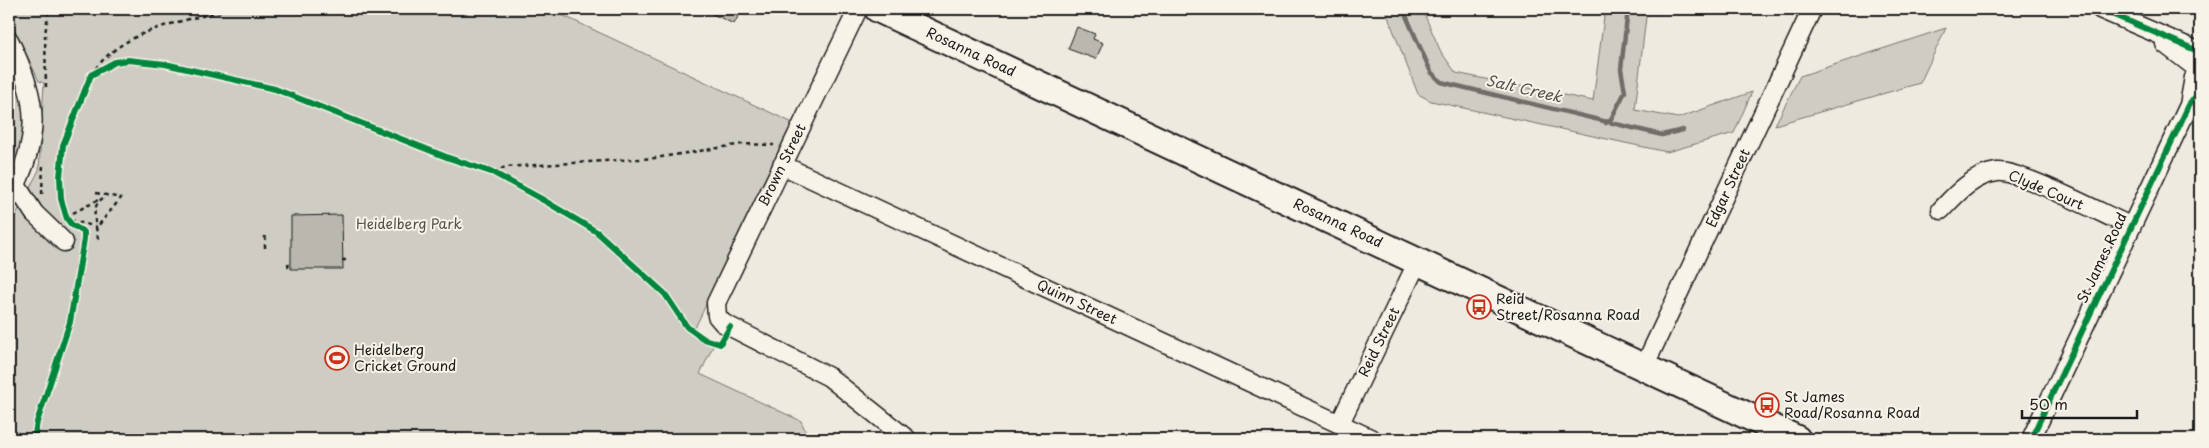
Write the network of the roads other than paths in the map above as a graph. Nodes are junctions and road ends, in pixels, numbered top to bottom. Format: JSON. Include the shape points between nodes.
{"nodes":[{"id":1,"x":858,"y":9,"type":"edge"},
{"id":2,"x":878,"y":9,"type":"edge"},
{"id":3,"x":1812,"y":9,"type":"edge"},
{"id":4,"x":2100,"y":9,"type":"edge"},
{"id":5,"x":9,"y":40,"type":"edge"},
{"id":6,"x":2198,"y":70,"type":"edge"},
{"id":7,"x":786,"y":157,"type":"junction"},
{"id":8,"x":12,"y":192,"type":"edge"},
{"id":9,"x":1941,"y":210,"type":"dead end"},
{"id":10,"x":2130,"y":226,"type":"junction"},
{"id":11,"x":64,"y":242,"type":"dead end"},
{"id":12,"x":1418,"y":261,"type":"junction"},
{"id":13,"x":1644,"y":367,"type":"junction"},
{"id":14,"x":1340,"y":424,"type":"junction"},
{"id":15,"x":907,"y":439,"type":"edge"},
{"id":16,"x":1372,"y":439,"type":"edge"},
{"id":17,"x":1797,"y":439,"type":"edge"},
{"id":18,"x":2031,"y":439,"type":"edge"}],
"edges":[{"from":1,"to":7,"type":"street","name":"Brown Street"},
{"from":2,"to":12,"type":"highway","name":"Rosanna Road"},
{"from":3,"to":13,"type":"street","name":"Edgar Street"},
{"from":4,"to":6,"type":"street","via":[[2148,31]]},
{"from":5,"to":8,"type":"street","via":[[28,86],[33,117],[30,151]]},
{"from":6,"to":10,"type":"street","name":"St James Road","via":[[2189,105]]},
{"from":7,"to":14,"type":"street","name":"Quinn Street"},
{"from":7,"to":15,"type":"street","name":"Brown Street","via":[[716,303],[717,316],[722,323],[829,377]]},
{"from":8,"to":11,"type":"street"},
{"from":9,"to":10,"type":"street","name":"Clyde Court","via":[[1972,182],[2005,171]]},
{"from":10,"to":18,"type":"street","name":"St James Road"},
{"from":12,"to":13,"type":"highway","name":"Rosanna Road"},
{"from":12,"to":14,"type":"street","name":"Reid Street"},
{"from":13,"to":17,"type":"highway","name":"Rosanna Road"},
{"from":14,"to":16,"type":"street","name":"Quinn Street"}]}
